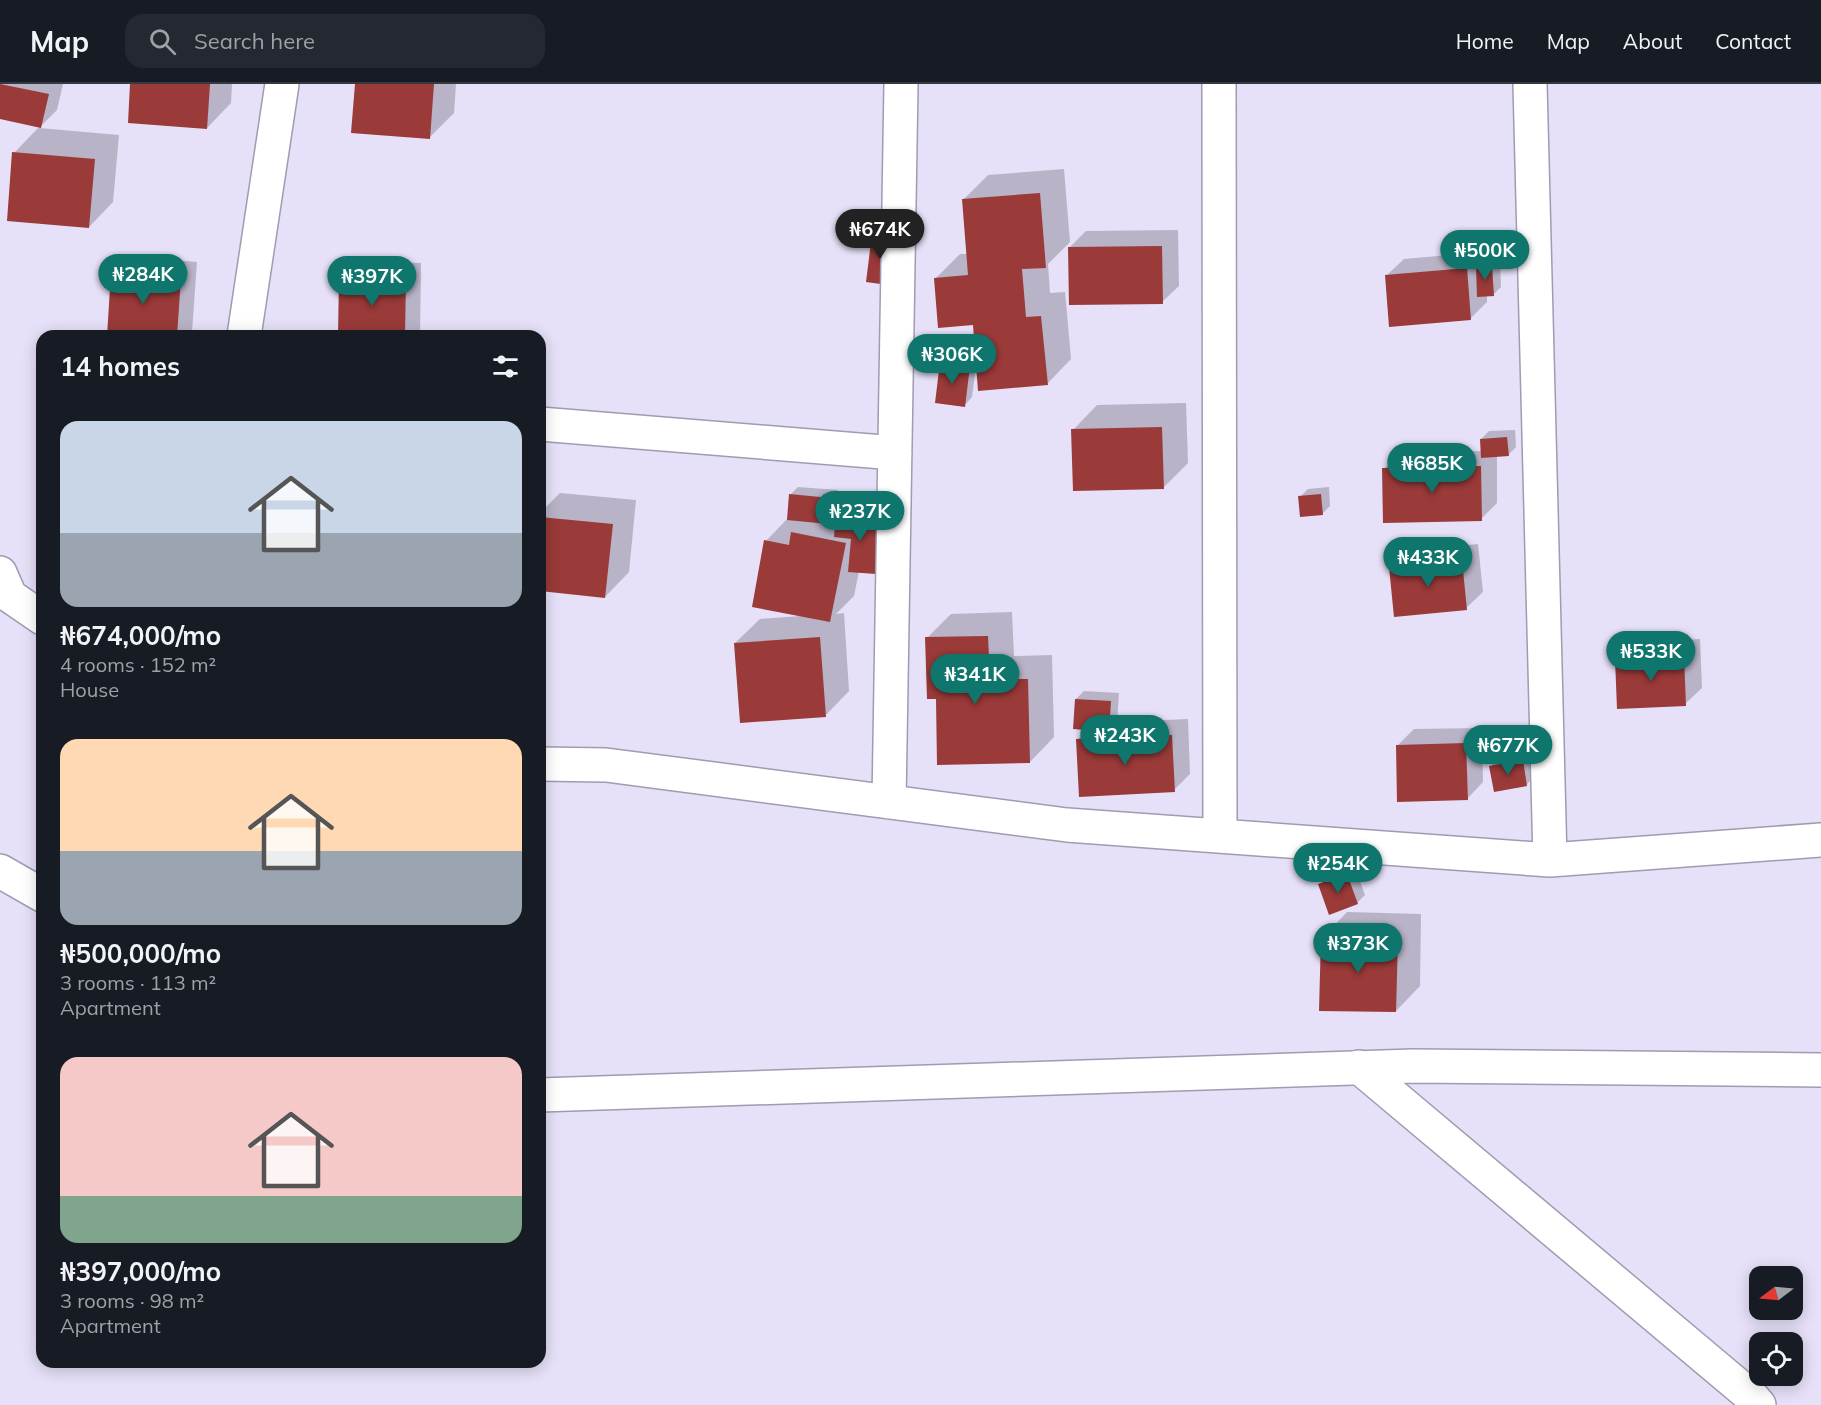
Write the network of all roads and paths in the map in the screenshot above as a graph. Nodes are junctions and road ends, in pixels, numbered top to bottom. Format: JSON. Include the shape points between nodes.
{"nodes":[{"id":1,"x":282,"y":84,"type":"edge"},
{"id":2,"x":902,"y":84,"type":"edge"},
{"id":3,"x":1219,"y":84,"type":"edge"},
{"id":4,"x":1530,"y":84,"type":"edge"},
{"id":5,"x":245,"y":330,"type":"edge"},
{"id":6,"x":546,"y":424,"type":"edge"},
{"id":7,"x":895,"y":453,"type":"junction"},
{"id":8,"x":0,"y":573,"type":"edge"},
{"id":9,"x":36,"y":614,"type":"edge"},
{"id":10,"x":546,"y":764,"type":"edge"},
{"id":11,"x":890,"y":802,"type":"junction"},
{"id":12,"x":1220,"y":836,"type":"junction"},
{"id":13,"x":1821,"y":840,"type":"edge"},
{"id":14,"x":1550,"y":860,"type":"junction"},
{"id":15,"x":0,"y":871,"type":"edge"},
{"id":16,"x":36,"y":892,"type":"edge"},
{"id":17,"x":1359,"y":1067,"type":"junction"},
{"id":18,"x":1821,"y":1070,"type":"edge"},
{"id":19,"x":546,"y":1095,"type":"edge"},
{"id":20,"x":1759,"y":1405,"type":"edge"}],
"edges":[{"from":1,"to":5,"type":"street"},
{"from":2,"to":7,"type":"street"},
{"from":3,"to":12,"type":"street"},
{"from":4,"to":14,"type":"street"},
{"from":6,"to":7,"type":"street"},
{"from":7,"to":11,"type":"street"},
{"from":8,"to":9,"type":"street","via":[[10,596]]},
{"from":10,"to":11,"type":"street","via":[[606,765]]},
{"from":11,"to":12,"type":"street","via":[[1067,825]]},
{"from":12,"to":14,"type":"street"},
{"from":13,"to":14,"type":"street"},
{"from":15,"to":16,"type":"street"},
{"from":17,"to":18,"type":"street"},
{"from":17,"to":19,"type":"street"},
{"from":17,"to":20,"type":"street"}]}
